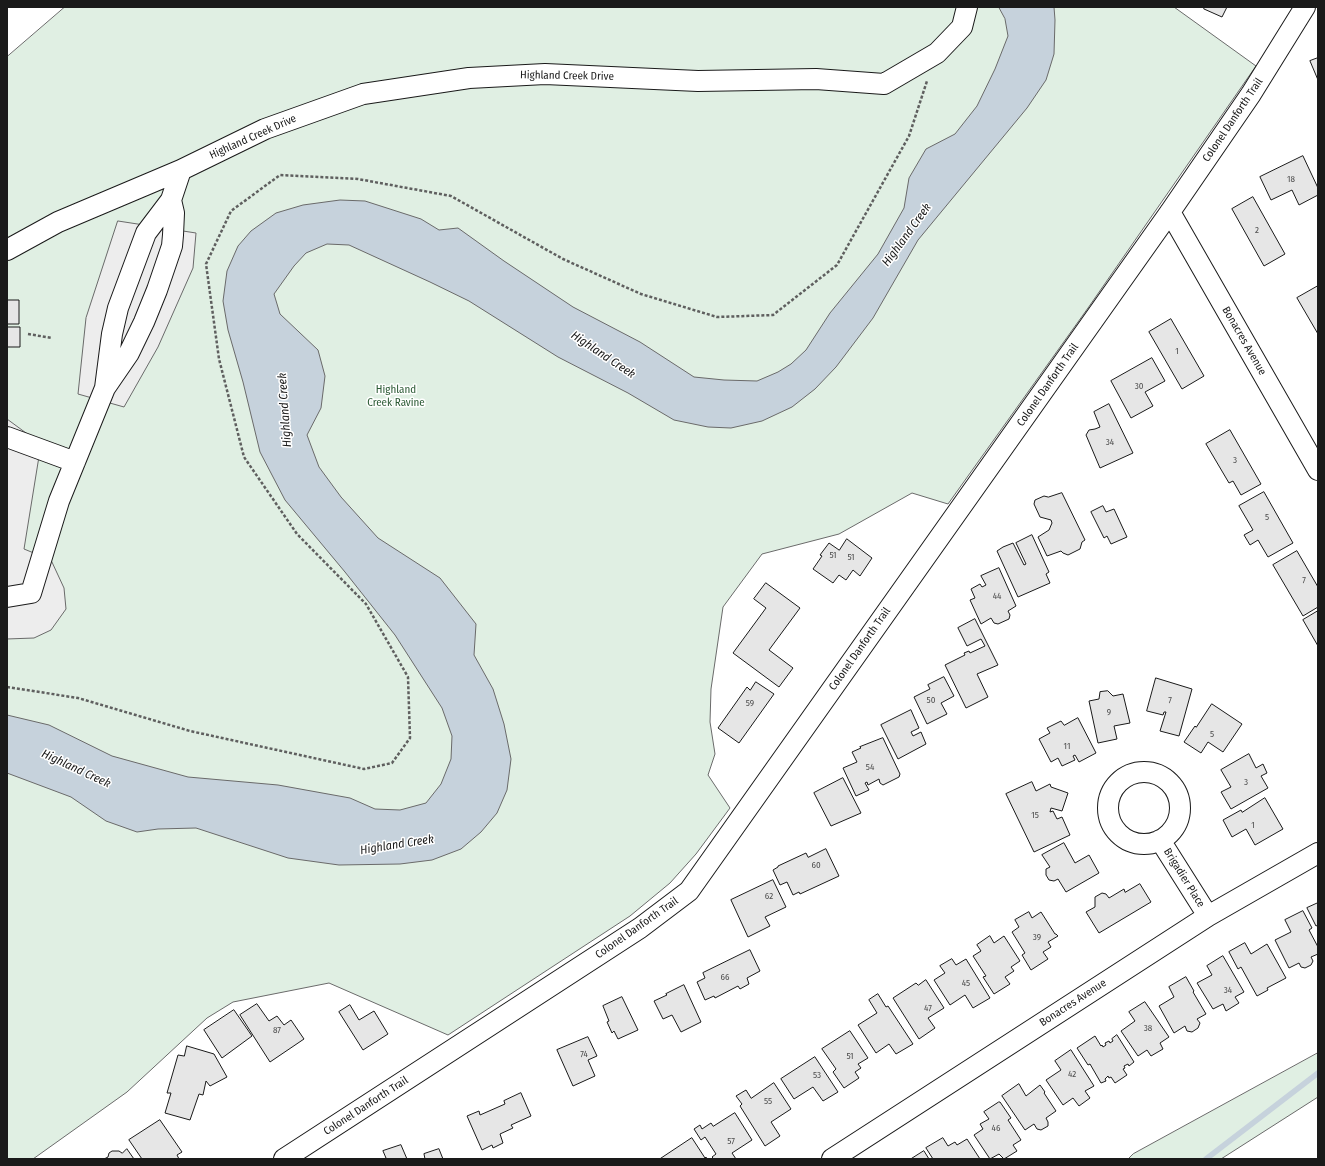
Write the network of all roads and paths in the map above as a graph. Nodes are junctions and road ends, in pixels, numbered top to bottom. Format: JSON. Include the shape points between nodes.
{"nodes":[{"id":1,"x":967,"y":7,"type":"edge"},
{"id":2,"x":1305,"y":7,"type":"edge"},
{"id":3,"x":937,"y":53,"type":"junction"},
{"id":4,"x":181,"y":170,"type":"junction"},
{"id":5,"x":171,"y":200,"type":"junction"},
{"id":6,"x":1170,"y":212,"type":"junction"},
{"id":7,"x":7,"y":250,"type":"edge"},
{"id":8,"x":28,"y":334,"type":"dead end"},
{"id":9,"x":52,"y":338,"type":"dead end"},
{"id":10,"x":106,"y":388,"type":"junction"},
{"id":11,"x":7,"y":437,"type":"edge"},
{"id":12,"x":75,"y":462,"type":"junction"},
{"id":13,"x":1318,"y":470,"type":"edge"},
{"id":14,"x":7,"y":597,"type":"edge"},
{"id":15,"x":7,"y":688,"type":"edge"},
{"id":16,"x":1160,"y":840,"type":"dead end"},
{"id":17,"x":1318,"y":853,"type":"edge"},
{"id":18,"x":1208,"y":916,"type":"junction"},
{"id":19,"x":284,"y":1159,"type":"edge"},
{"id":20,"x":832,"y":1159,"type":"edge"}],
"edges":[{"from":1,"to":3,"type":"street","name":"Highland Creek Drive","via":[[962,27]]},
{"from":2,"to":6,"type":"street","name":"Colonel Danforth Trail","via":[[1251,94]]},
{"from":3,"to":4,"type":"street","name":"Highland Creek Drive","via":[[884,84],[816,79],[698,80],[545,74],[469,78],[363,94],[265,129]]},
{"from":3,"to":15,"type":"path","via":[[908,136],[837,265],[773,315],[717,317],[641,294],[563,259],[451,196],[358,179],[280,175],[231,211],[206,264],[219,359],[244,457],[297,534],[366,604],[408,677],[410,738],[392,763],[364,770],[190,731],[78,698]]},
{"from":4,"to":5,"type":"street"},
{"from":4,"to":7,"type":"street","name":"Highland Creek Drive","via":[[58,222]]},
{"from":5,"to":10,"type":"street","via":[[146,233],[118,308],[112,334]]},
{"from":5,"to":10,"type":"street","via":[[174,213],[172,246],[144,322],[129,354]]},
{"from":6,"to":13,"type":"street","name":"Bonacres Avenue"},
{"from":6,"to":19,"type":"street","name":"Colonel Danforth Trail","via":[[689,891],[640,928]]},
{"from":8,"to":9,"type":"path"},
{"from":10,"to":12,"type":"street"},
{"from":11,"to":12,"type":"street"},
{"from":12,"to":14,"type":"street","via":[[59,501],[31,593]]},
{"from":16,"to":18,"type":"street","name":"Brigadier Place"},
{"from":17,"to":18,"type":"street","name":"Bonacres Avenue"},
{"from":18,"to":20,"type":"street","name":"Bonacres Avenue"}]}
